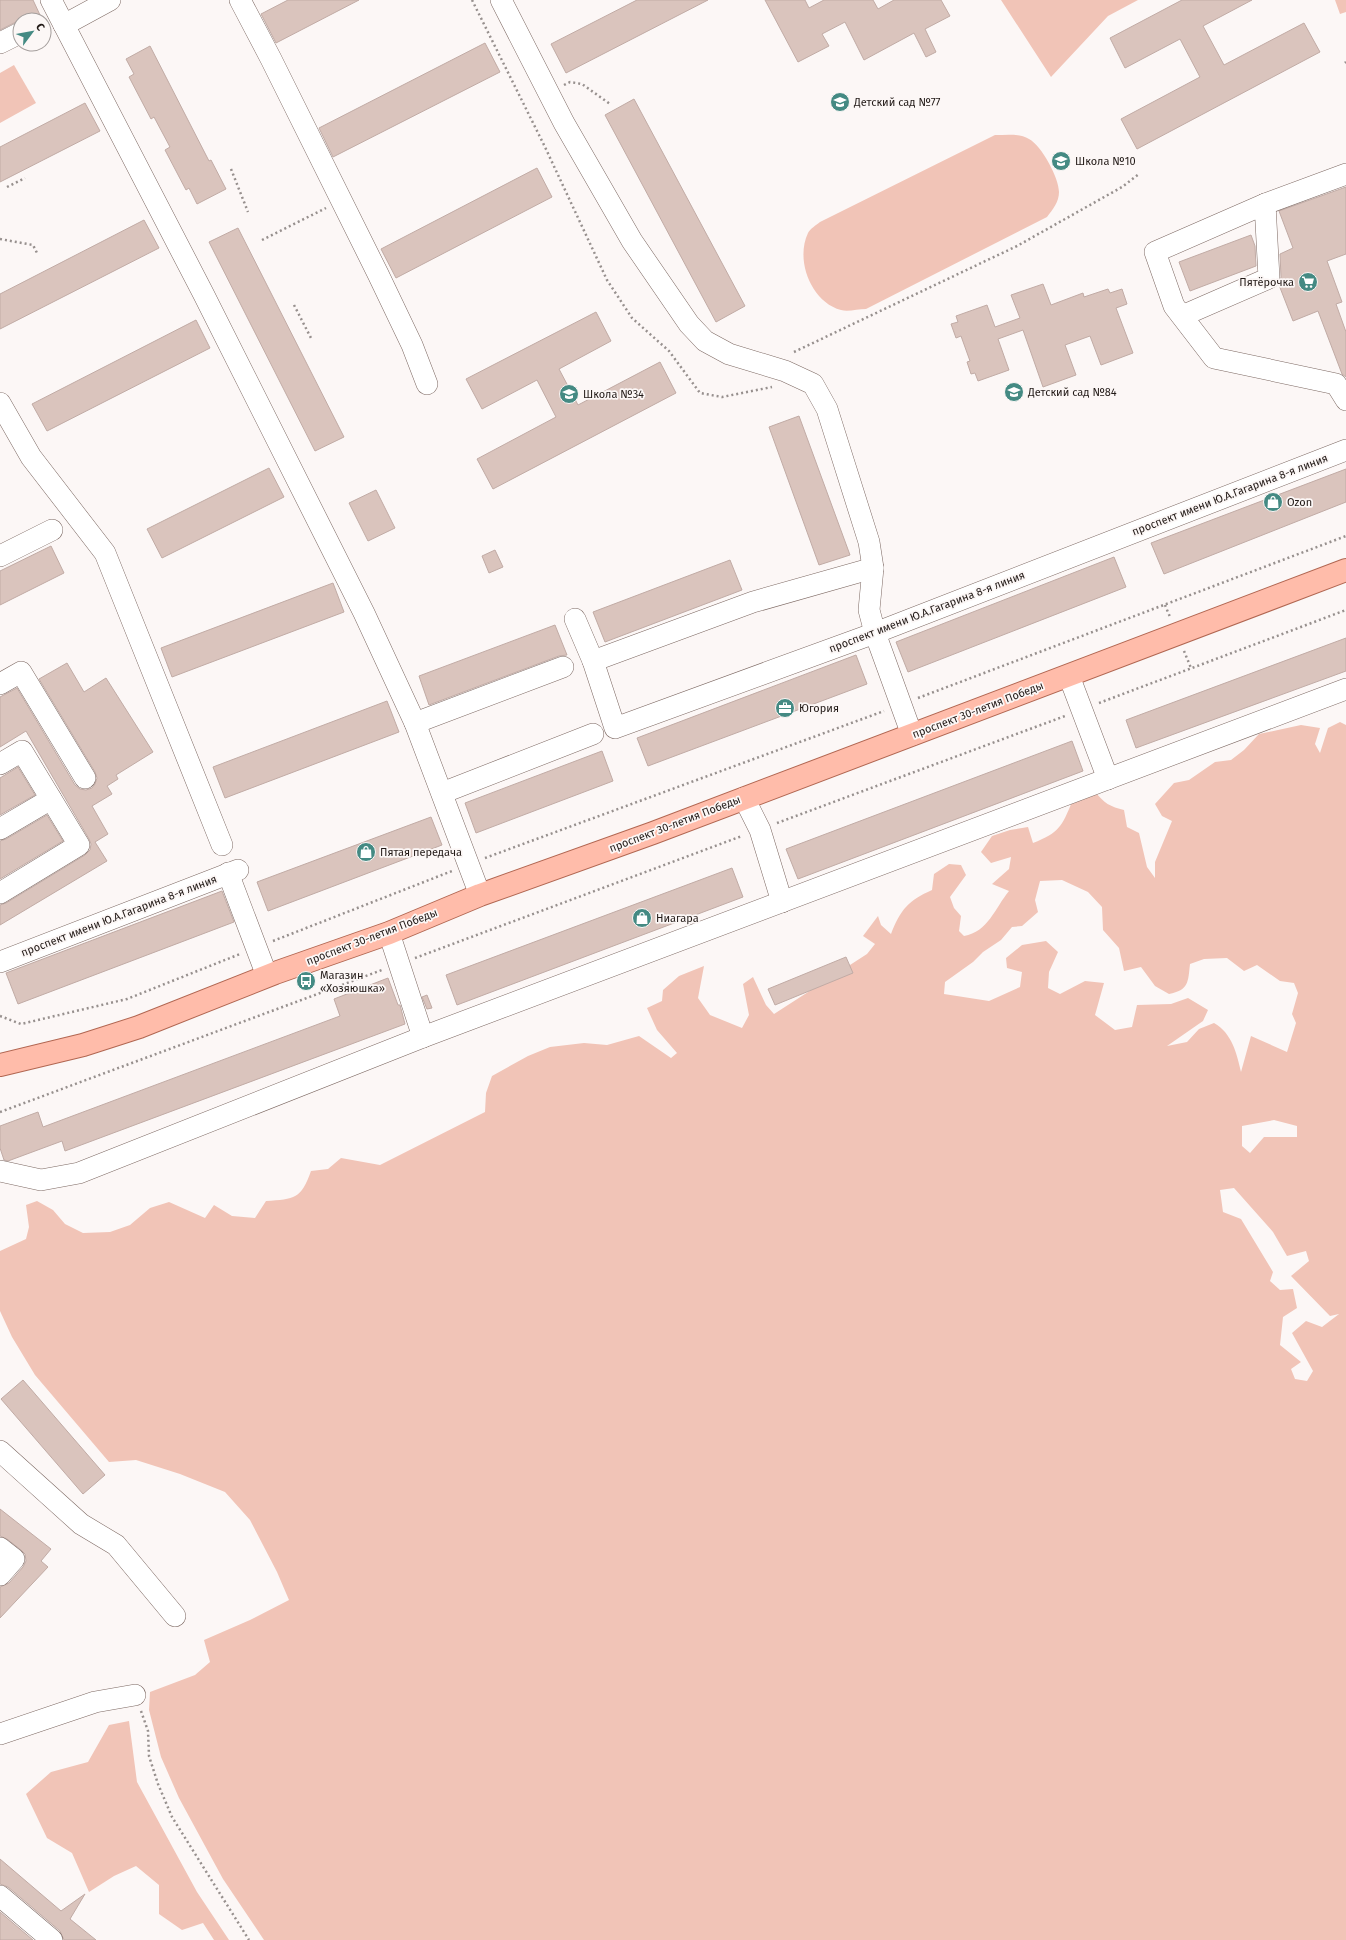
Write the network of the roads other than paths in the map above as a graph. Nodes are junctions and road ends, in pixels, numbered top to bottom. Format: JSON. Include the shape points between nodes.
{"nodes":[{"id":1,"x":110,"y":0,"type":"edge"},
{"id":2,"x":240,"y":0,"type":"edge"},
{"id":3,"x":501,"y":0,"type":"edge"},
{"id":4,"x":54,"y":15,"type":"edge"},
{"id":5,"x":12,"y":37,"type":"edge"},
{"id":6,"x":0,"y":44,"type":"edge"},
{"id":7,"x":1346,"y":174,"type":"edge"},
{"id":8,"x":1265,"y":204,"type":"junction"},
{"id":9,"x":1182,"y":316,"type":"junction"},
{"id":10,"x":427,"y":384,"type":"dead end"},
{"id":11,"x":1346,"y":400,"type":"edge"},
{"id":12,"x":0,"y":403,"type":"edge"},
{"id":13,"x":1346,"y":450,"type":"edge"},
{"id":14,"x":52,"y":530,"type":"dead end"},
{"id":15,"x":0,"y":556,"type":"edge"},
{"id":16,"x":873,"y":568,"type":"junction"},
{"id":17,"x":1346,"y":570,"type":"edge"},
{"id":18,"x":575,"y":619,"type":"dead end"},
{"id":19,"x":875,"y":633,"type":"junction"},
{"id":20,"x":593,"y":661,"type":"junction"},
{"id":21,"x":563,"y":667,"type":"dead end"},
{"id":22,"x":1069,"y":676,"type":"junction"},
{"id":23,"x":0,"y":684,"type":"edge"},
{"id":24,"x":1346,"y":689,"type":"edge"},
{"id":25,"x":415,"y":723,"type":"junction"},
{"id":26,"x":593,"y":734,"type":"dead end"},
{"id":27,"x":912,"y":735,"type":"junction"},
{"id":28,"x":0,"y":764,"type":"edge"},
{"id":29,"x":85,"y":778,"type":"dead end"},
{"id":30,"x":1108,"y":779,"type":"junction"},
{"id":31,"x":442,"y":793,"type":"junction"},
{"id":32,"x":744,"y":798,"type":"junction"},
{"id":33,"x":51,"y":799,"type":"junction"},
{"id":34,"x":0,"y":829,"type":"edge"},
{"id":35,"x":222,"y":845,"type":"dead end"},
{"id":36,"x":0,"y":893,"type":"edge"},
{"id":37,"x":480,"y":895,"type":"junction"},
{"id":38,"x":782,"y":902,"type":"junction"},
{"id":39,"x":389,"y":933,"type":"junction"},
{"id":40,"x":0,"y":962,"type":"edge"},
{"id":41,"x":267,"y":976,"type":"junction"},
{"id":42,"x":423,"y":1037,"type":"junction"},
{"id":43,"x":0,"y":1064,"type":"edge"},
{"id":44,"x":0,"y":1171,"type":"edge"},
{"id":45,"x":0,"y":1451,"type":"edge"},
{"id":46,"x":0,"y":1548,"type":"edge"},
{"id":47,"x":0,"y":1575,"type":"edge"},
{"id":48,"x":175,"y":1616,"type":"dead end"},
{"id":49,"x":135,"y":1695,"type":"road end"},
{"id":50,"x":0,"y":1734,"type":"edge"},
{"id":51,"x":0,"y":1896,"type":"edge"},
{"id":52,"x":52,"y":1940,"type":"edge"}],
"edges":[{"from":1,"to":4,"type":"street"},
{"from":2,"to":10,"type":"street","via":[[272,59],[412,345]]},
{"from":3,"to":16,"type":"street","via":[[564,123],[620,221],[689,324],[705,340],[729,354],[785,371],[813,384],[827,409],[869,542]]},
{"from":4,"to":25,"type":"street","via":[[204,295],[336,556]]},
{"from":5,"to":6,"type":"street"},
{"from":7,"to":8,"type":"street"},
{"from":8,"to":9,"type":"street","via":[[1269,278]]},
{"from":8,"to":9,"type":"street","via":[[1155,252],[1174,306]]},
{"from":9,"to":11,"type":"street","via":[[1214,358],[1336,384]]},
{"from":12,"to":35,"type":"street","via":[[31,457],[105,554]]},
{"from":13,"to":19,"type":"street","name":"проспект имени Ю.А.Гагарина 8-я линия"},
{"from":14,"to":15,"type":"street"},
{"from":16,"to":19,"type":"street","via":[[869,610]]},
{"from":16,"to":20,"type":"street","via":[[753,602]]},
{"from":17,"to":22,"type":"main road","name":"проспект 30-летия Победы"},
{"from":18,"to":20,"type":"street","name":"проспект имени Ю.А.Гагарина 8-я линия"},
{"from":19,"to":20,"type":"street","name":"проспект имени Ю.А.Гагарина 8-я линия","via":[[615,728]]},
{"from":19,"to":27,"type":"street"},
{"from":21,"to":25,"type":"street"},
{"from":22,"to":27,"type":"main road","name":"проспект 30-летия Победы"},
{"from":22,"to":30,"type":"street"},
{"from":23,"to":29,"type":"street","via":[[21,672]]},
{"from":24,"to":30,"type":"street"},
{"from":25,"to":31,"type":"street"},
{"from":26,"to":31,"type":"street"},
{"from":27,"to":32,"type":"main road","name":"проспект 30-летия Победы"},
{"from":28,"to":33,"type":"street","via":[[22,751]]},
{"from":30,"to":38,"type":"street"},
{"from":31,"to":37,"type":"street"},
{"from":32,"to":37,"type":"main road","name":"проспект 30-летия Победы"},
{"from":32,"to":38,"type":"street","via":[[760,830]]},
{"from":33,"to":34,"type":"street"},
{"from":33,"to":36,"type":"street","via":[[79,845]]},
{"from":37,"to":39,"type":"main road","name":"проспект 30-летия Победы"},
{"from":38,"to":42,"type":"street"},
{"from":39,"to":41,"type":"main road","name":"проспект 30-летия Победы"},
{"from":39,"to":42,"type":"street"},
{"from":40,"to":41,"type":"street","name":"проспект имени Ю.А.Гагарина 8-я линия","via":[[233,872]]},
{"from":41,"to":43,"type":"main road","name":"проспект 30-летия Победы","via":[[139,1027],[83,1045]]},
{"from":42,"to":44,"type":"street","via":[[79,1172],[41,1180]]},
{"from":45,"to":48,"type":"street","via":[[81,1524],[116,1545]]},
{"from":46,"to":47,"type":"street","via":[[14,1559]]},
{"from":49,"to":50,"type":"street","via":[[95,1702]]},
{"from":51,"to":52,"type":"street"}]}
